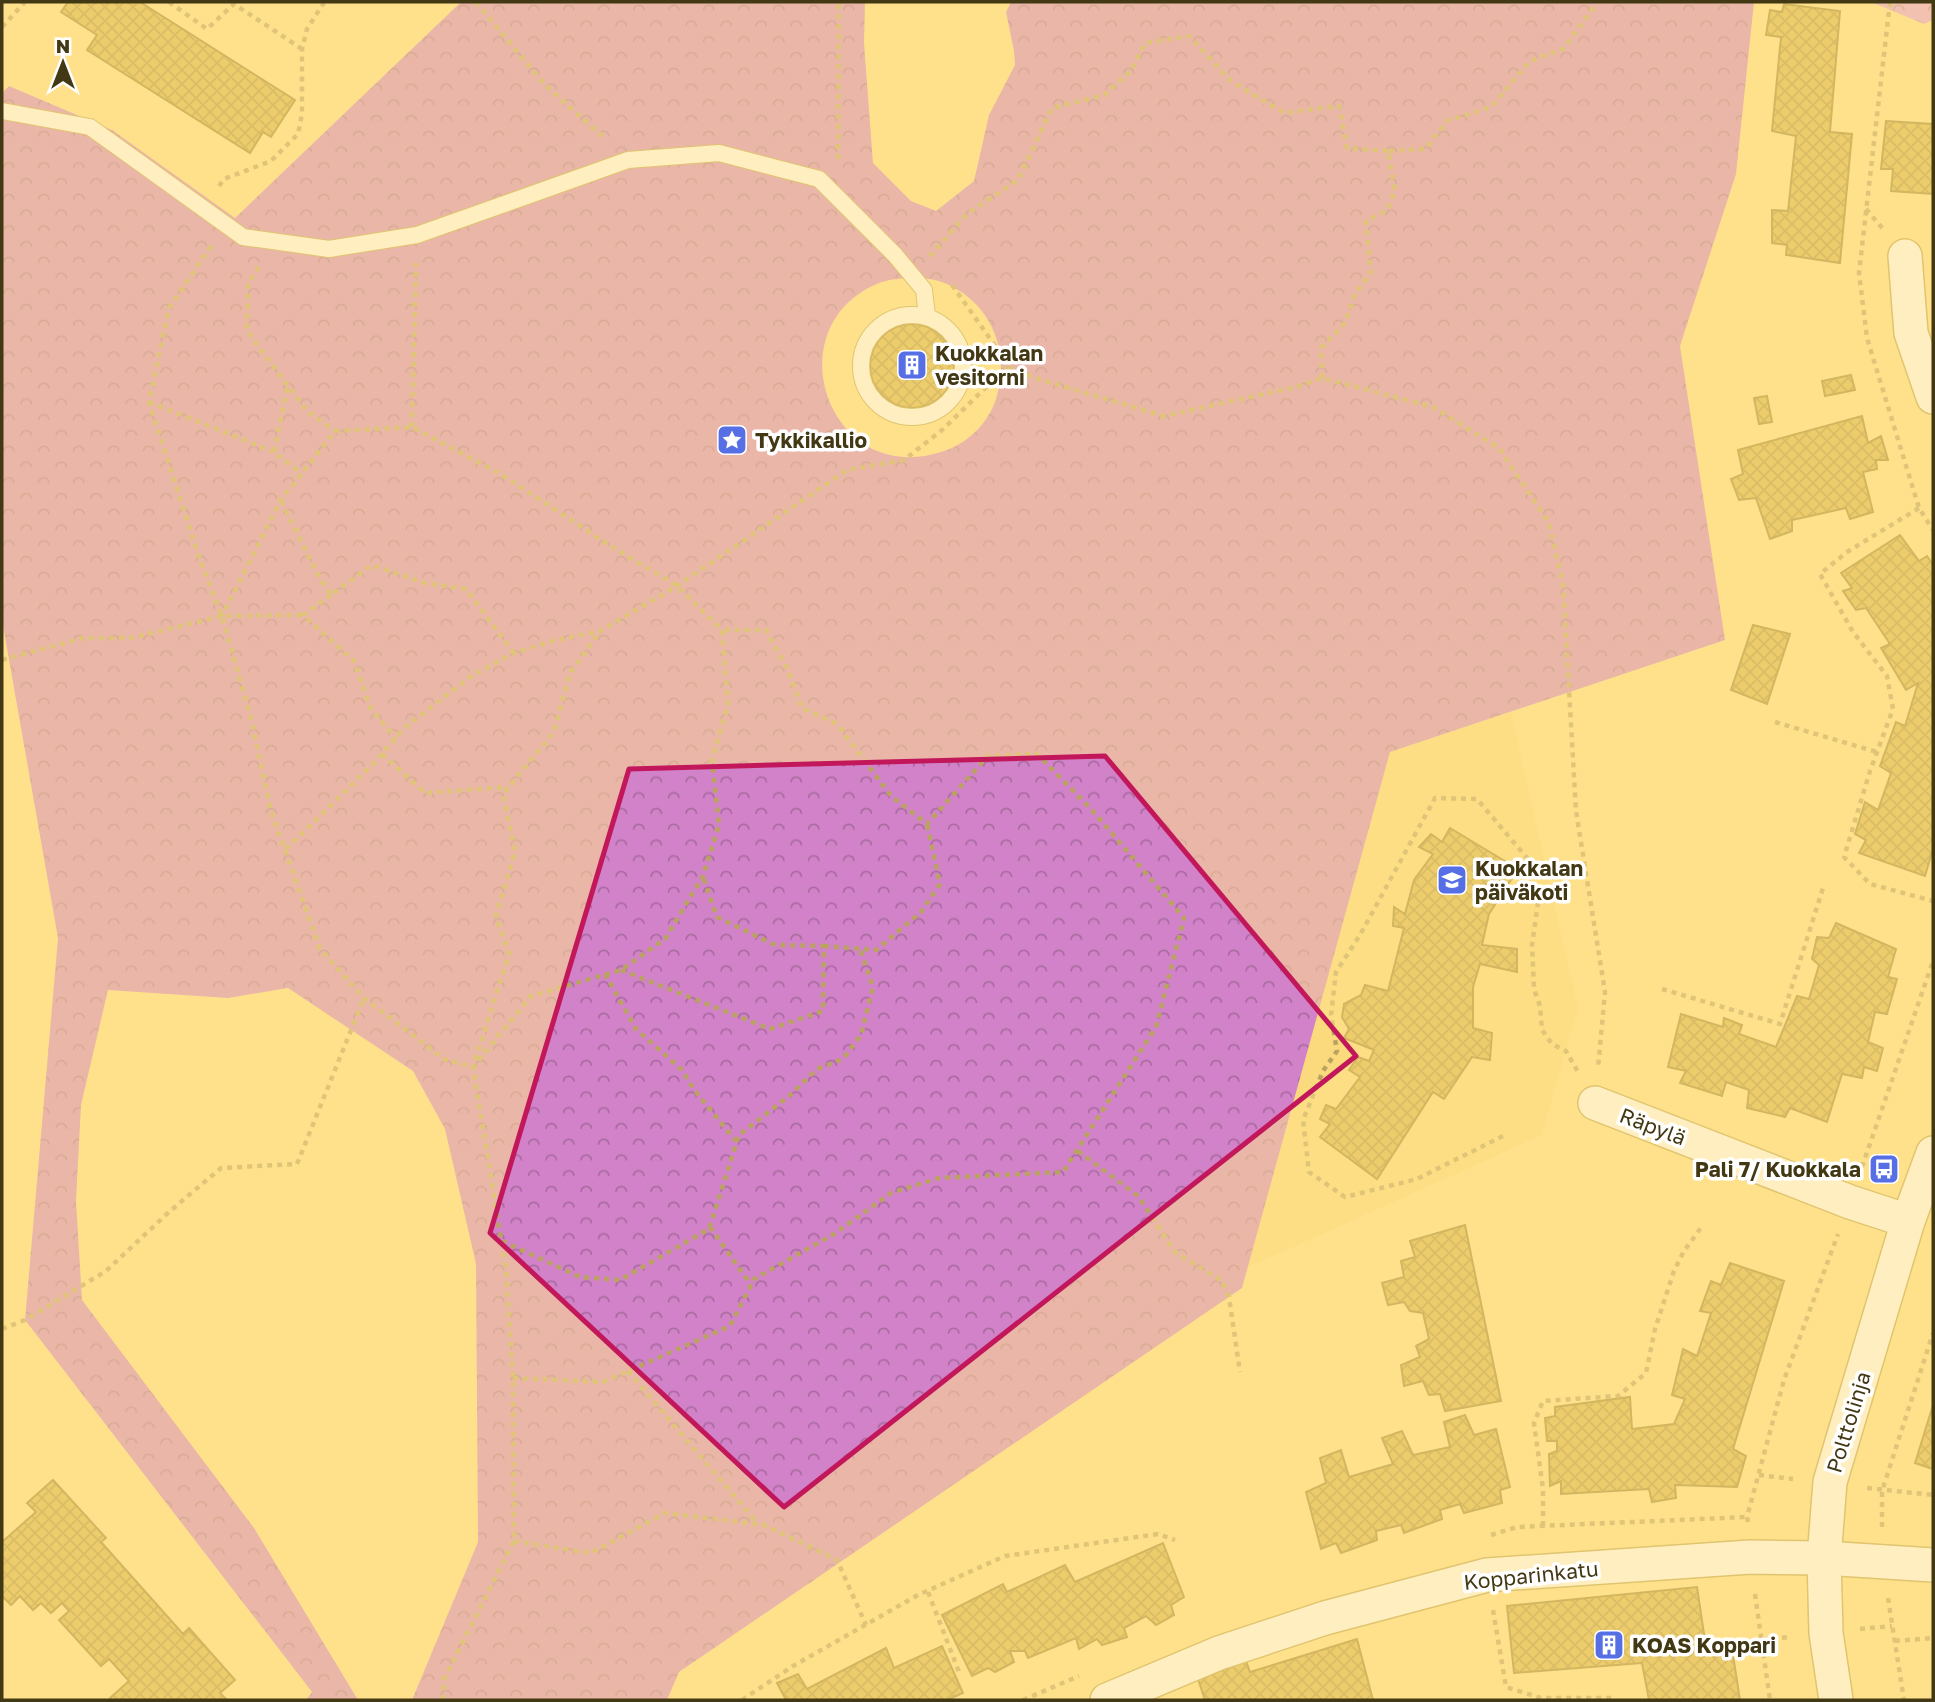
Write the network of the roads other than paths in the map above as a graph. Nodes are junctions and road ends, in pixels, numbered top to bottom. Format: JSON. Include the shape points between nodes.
{"nodes":[{"id":1,"x":2,"y":111,"type":"edge"},
{"id":2,"x":1905,"y":256,"type":"dead end"},
{"id":3,"x":927,"y":316,"type":"junction"},
{"id":4,"x":1933,"y":397,"type":"edge"},
{"id":5,"x":1595,"y":1103,"type":"road end"},
{"id":6,"x":1933,"y":1153,"type":"edge"},
{"id":7,"x":1908,"y":1221,"type":"junction"},
{"id":8,"x":1824,"y":1558,"type":"junction"},
{"id":9,"x":1933,"y":1565,"type":"edge"},
{"id":10,"x":1107,"y":1700,"type":"edge"},
{"id":11,"x":1836,"y":1700,"type":"edge"}],
"edges":[{"from":1,"to":3,"type":"lane","via":[[90,127],[243,237],[329,248],[417,235],[628,160],[719,153],[819,179],[906,267],[924,290]]},
{"from":2,"to":4,"type":"street","via":[[1912,333]]},
{"from":3,"to":3,"type":"lane","via":[[941,323],[960,347],[961,381],[941,409],[925,416],[891,413],[866,390],[860,373],[861,355],[879,325],[894,317]]},
{"from":5,"to":7,"type":"street","name":"Räpylä"},
{"from":6,"to":7,"type":"street","name":"Polttolinja"},
{"from":7,"to":8,"type":"street","name":"Polttolinja","via":[[1830,1482]]},
{"from":8,"to":9,"type":"street","name":"Kopparinkatu"},
{"from":8,"to":10,"type":"street","name":"Kopparinkatu","via":[[1750,1557],[1487,1575],[1285,1631]]},
{"from":8,"to":11,"type":"street","name":"Polttolinja","via":[[1826,1633]]}]}
